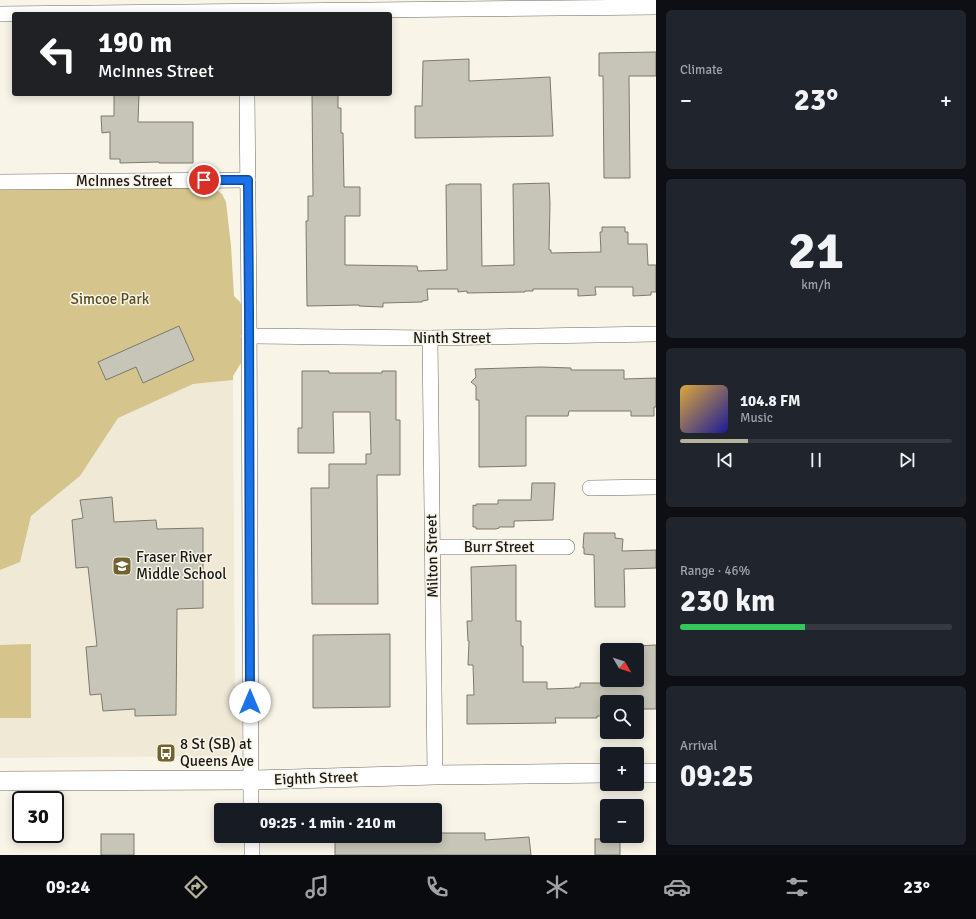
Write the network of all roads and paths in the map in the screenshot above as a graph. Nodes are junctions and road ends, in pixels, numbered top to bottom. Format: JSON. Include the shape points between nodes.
{"nodes":[{"id":1,"x":246,"y":6,"type":"edge"},
{"id":2,"x":656,"y":7,"type":"edge"},
{"id":3,"x":62,"y":12,"type":"edge"},
{"id":4,"x":0,"y":14,"type":"edge"},
{"id":5,"x":12,"y":14,"type":"edge"},
{"id":6,"x":247,"y":96,"type":"edge"},
{"id":7,"x":248,"y":180,"type":"junction"},
{"id":8,"x":0,"y":182,"type":"edge"},
{"id":9,"x":656,"y":334,"type":"edge"},
{"id":10,"x":249,"y":336,"type":"junction"},
{"id":11,"x":430,"y":338,"type":"junction"},
{"id":12,"x":656,"y":487,"type":"edge"},
{"id":13,"x":590,"y":488,"type":"dead end"},
{"id":14,"x":432,"y":547,"type":"junction"},
{"id":15,"x":567,"y":547,"type":"dead end"},
{"id":16,"x":600,"y":773,"type":"edge"},
{"id":17,"x":644,"y":773,"type":"edge"},
{"id":18,"x":656,"y":773,"type":"edge"},
{"id":19,"x":436,"y":775,"type":"junction"},
{"id":20,"x":0,"y":780,"type":"edge"},
{"id":21,"x":250,"y":780,"type":"junction"},
{"id":22,"x":251,"y":803,"type":"edge"},
{"id":23,"x":252,"y":843,"type":"edge"},
{"id":24,"x":252,"y":855,"type":"edge"}],
"edges":[{"from":1,"to":2,"type":"street"},
{"from":1,"to":3,"type":"street"},
{"from":4,"to":5,"type":"street"},
{"from":6,"to":7,"type":"street"},
{"from":7,"to":8,"type":"street","name":"McInnes Street"},
{"from":7,"to":10,"type":"street"},
{"from":9,"to":11,"type":"street","name":"Ninth Street"},
{"from":10,"to":11,"type":"street","name":"Ninth Street"},
{"from":10,"to":21,"type":"street"},
{"from":11,"to":14,"type":"street","name":"Milton Street"},
{"from":12,"to":13,"type":"street"},
{"from":14,"to":15,"type":"street","name":"Burr Street"},
{"from":14,"to":19,"type":"street","name":"Milton Street"},
{"from":16,"to":19,"type":"street","name":"Eighth Street"},
{"from":17,"to":18,"type":"street"},
{"from":19,"to":21,"type":"street","name":"Eighth Street"},
{"from":20,"to":21,"type":"street","name":"Eighth Street"},
{"from":21,"to":22,"type":"street"},
{"from":23,"to":24,"type":"street"}]}
